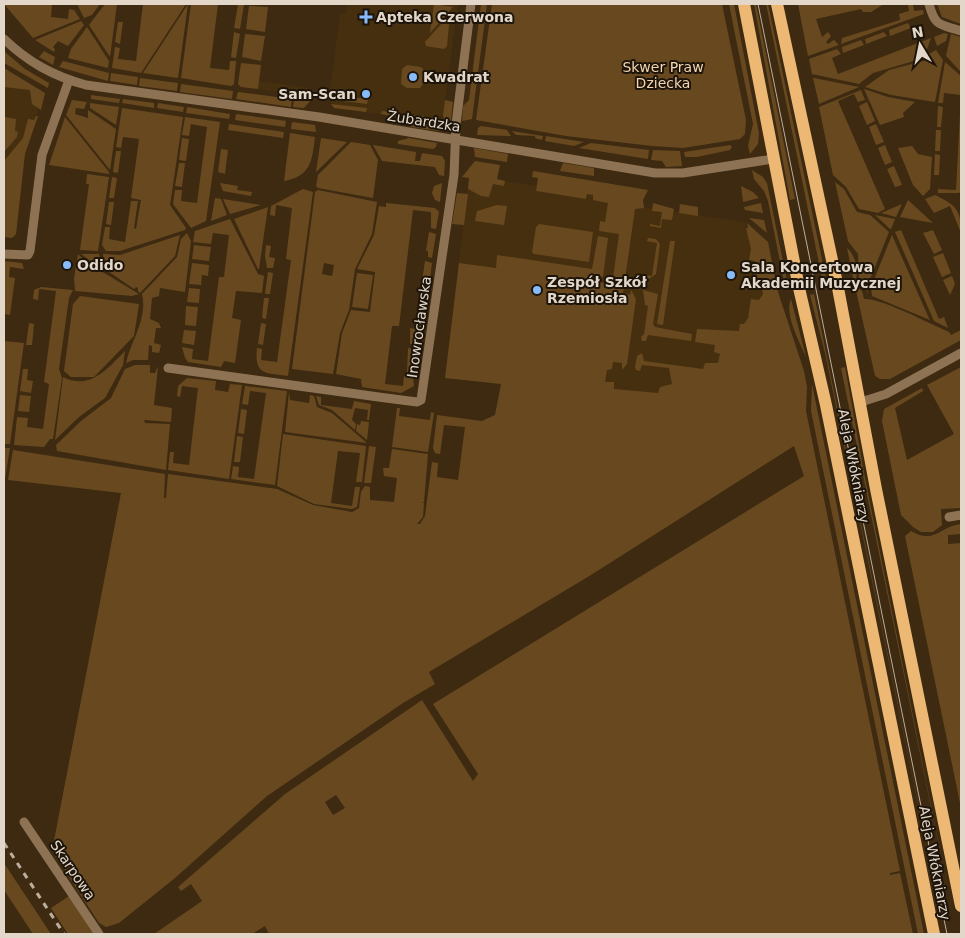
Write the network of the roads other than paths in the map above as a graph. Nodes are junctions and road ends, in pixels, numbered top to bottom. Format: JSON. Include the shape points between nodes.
{"nodes":[{"id":1,"x":471,"y":4,"type":"edge"},
{"id":2,"x":744,"y":4,"type":"edge"},
{"id":3,"x":777,"y":4,"type":"edge"},
{"id":4,"x":929,"y":4,"type":"edge"},
{"id":5,"x":961,"y":31,"type":"edge"},
{"id":6,"x":4,"y":39,"type":"edge"},
{"id":7,"x":69,"y":80,"type":"junction"},
{"id":8,"x":455,"y":140,"type":"junction"},
{"id":9,"x":773,"y":159,"type":"junction"},
{"id":10,"x":4,"y":254,"type":"edge"},
{"id":11,"x":961,"y":353,"type":"edge"},
{"id":12,"x":168,"y":368,"type":"dead end"},
{"id":13,"x":861,"y":402,"type":"junction"},
{"id":14,"x":961,"y":516,"type":"edge"},
{"id":15,"x":949,"y":517,"type":"dead end"},
{"id":16,"x":24,"y":822,"type":"dead end"},
{"id":17,"x":961,"y":906,"type":"edge"},
{"id":18,"x":99,"y":934,"type":"edge"},
{"id":19,"x":934,"y":934,"type":"edge"}],
"edges":[{"from":1,"to":8,"type":"street","name":"Inowrocławska"},
{"from":2,"to":9,"type":"main road","name":"Aleja Włókniarzy"},
{"from":3,"to":13,"type":"main road","name":"Aleja Włókniarzy"},
{"from":4,"to":5,"type":"street","via":[[937,23]]},
{"from":6,"to":7,"type":"street","name":"Żubardzka","via":[[37,66]]},
{"from":7,"to":8,"type":"street","name":"Żubardzka"},
{"from":7,"to":10,"type":"street","via":[[42,155],[30,252],[24,256]]},
{"from":8,"to":9,"type":"street","name":"Żubardzka","via":[[666,174]]},
{"from":8,"to":12,"type":"street","name":"Inowrocławska","via":[[454,175],[421,400]]},
{"from":9,"to":19,"type":"main road","name":"Aleja Włókniarzy"},
{"from":11,"to":13,"type":"street","via":[[886,394]]},
{"from":13,"to":17,"type":"main road","name":"Aleja Włókniarzy"},
{"from":14,"to":15,"type":"street"},
{"from":16,"to":18,"type":"street","name":"Skarpowa"}]}
